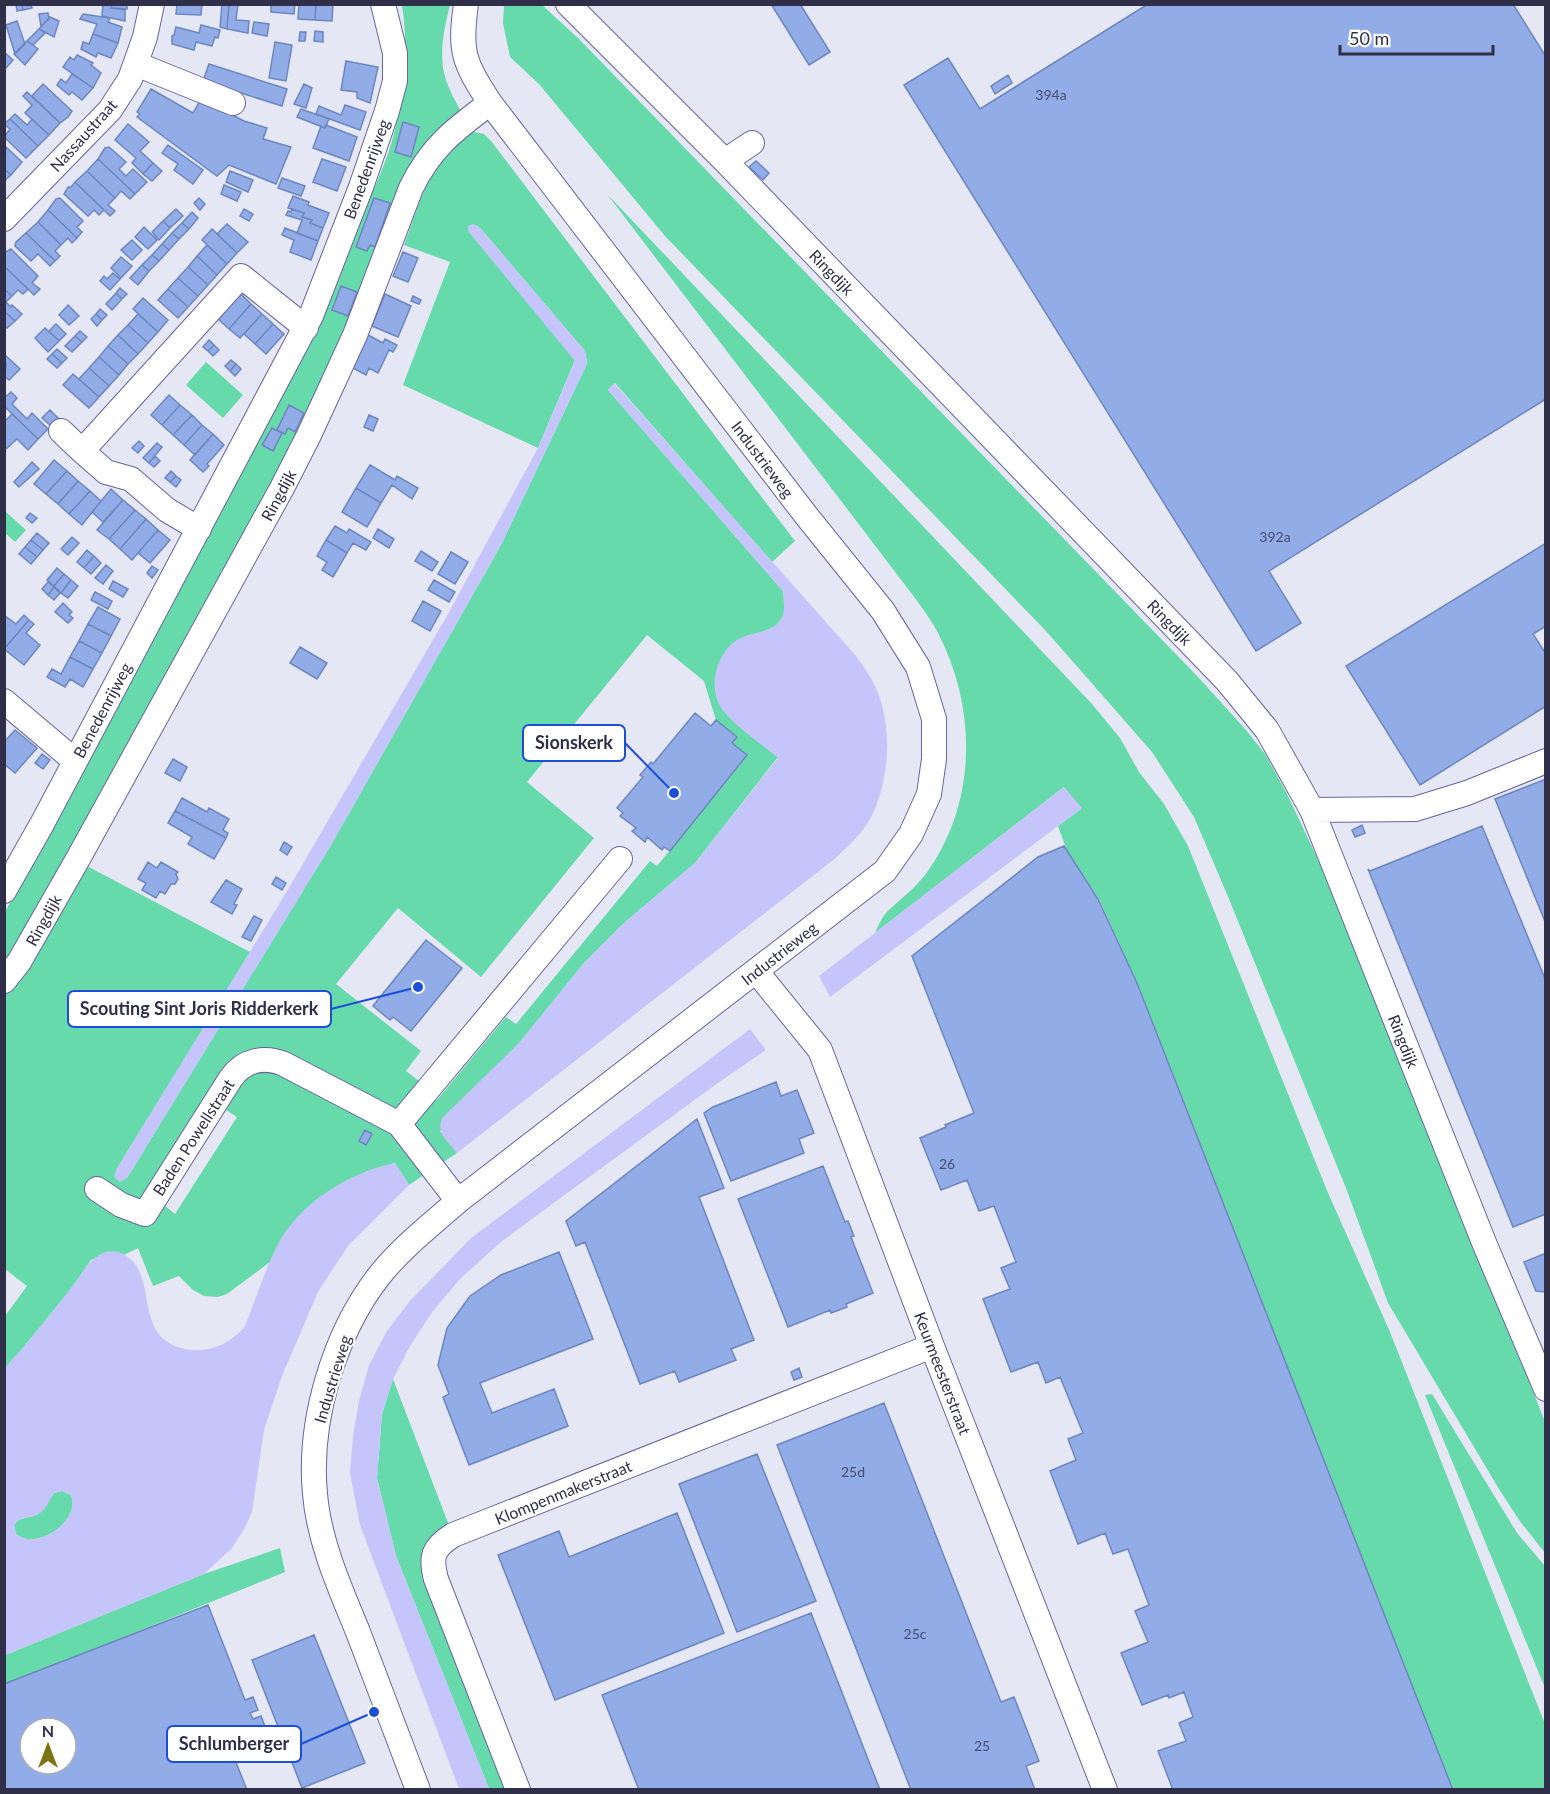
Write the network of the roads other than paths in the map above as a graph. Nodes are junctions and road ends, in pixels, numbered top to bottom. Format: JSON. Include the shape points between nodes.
{"nodes":[{"id":1,"x":152,"y":4,"type":"edge"},
{"id":2,"x":383,"y":4,"type":"edge"},
{"id":3,"x":466,"y":4,"type":"edge"},
{"id":4,"x":568,"y":4,"type":"edge"},
{"id":5,"x":136,"y":64,"type":"junction"},
{"id":6,"x":233,"y":103,"type":"dead end"},
{"id":7,"x":490,"y":103,"type":"junction"},
{"id":8,"x":752,"y":143,"type":"dead end"},
{"id":9,"x":725,"y":161,"type":"junction"},
{"id":10,"x":4,"y":219,"type":"edge"},
{"id":11,"x":306,"y":328,"type":"junction"},
{"id":12,"x":61,"y":431,"type":"dead end"},
{"id":13,"x":82,"y":451,"type":"junction"},
{"id":14,"x":199,"y":529,"type":"junction"},
{"id":15,"x":4,"y":701,"type":"edge"},
{"id":16,"x":1545,"y":760,"type":"edge"},
{"id":17,"x":75,"y":761,"type":"junction"},
{"id":18,"x":1312,"y":810,"type":"junction"},
{"id":19,"x":620,"y":860,"type":"dead end"},
{"id":20,"x":4,"y":891,"type":"edge"},
{"id":21,"x":756,"y":971,"type":"junction"},
{"id":22,"x":12,"y":972,"type":"edge"},
{"id":23,"x":4,"y":999,"type":"edge"},
{"id":24,"x":399,"y":1124,"type":"junction"},
{"id":25,"x":97,"y":1189,"type":"dead end"},
{"id":26,"x":458,"y":1201,"type":"junction"},
{"id":27,"x":932,"y":1346,"type":"junction"},
{"id":28,"x":1545,"y":1389,"type":"edge"},
{"id":29,"x":418,"y":1790,"type":"edge"},
{"id":30,"x":518,"y":1790,"type":"edge"},
{"id":31,"x":1105,"y":1790,"type":"edge"}],
"edges":[{"from":1,"to":5,"type":"street","name":"Nassaustraat"},
{"from":2,"to":11,"type":"street","name":"Benedenrijweg","via":[[395,53],[395,81],[361,187]]},
{"from":3,"to":7,"type":"street","via":[[464,53],[471,74]]},
{"from":4,"to":9,"type":"street","name":"Ringdijk"},
{"from":5,"to":6,"type":"street"},
{"from":5,"to":10,"type":"street","name":"Nassaustraat","via":[[110,110]]},
{"from":7,"to":21,"type":"street","name":"Industrieweg","via":[[883,611],[918,667],[934,719],[929,794],[912,834],[885,871]]},
{"from":7,"to":22,"type":"street","name":"Ringdijk","via":[[440,143],[422,165],[355,335],[309,435]]},
{"from":8,"to":9,"type":"street"},
{"from":9,"to":18,"type":"street","name":"Ringdijk","via":[[1227,681],[1266,730]]},
{"from":11,"to":13,"type":"street","via":[[241,276]]},
{"from":11,"to":14,"type":"street","name":"Benedenrijweg"},
{"from":12,"to":13,"type":"street"},
{"from":13,"to":14,"type":"street","via":[[106,472],[130,479],[167,510]]},
{"from":14,"to":17,"type":"street","name":"Benedenrijweg"},
{"from":15,"to":17,"type":"street"},
{"from":16,"to":18,"type":"street","via":[[1467,793],[1415,809]]},
{"from":17,"to":20,"type":"street","name":"Benedenrijweg"},
{"from":18,"to":28,"type":"street","name":"Ringdijk"},
{"from":19,"to":24,"type":"street"},
{"from":21,"to":26,"type":"street","name":"Industrieweg"},
{"from":21,"to":27,"type":"street","name":"Keurmeesterstraat","via":[[820,1050]]},
{"from":22,"to":23,"type":"street","name":"Ringdijk"},
{"from":24,"to":25,"type":"street","name":"Baden Powellstraat","via":[[284,1064],[258,1060],[241,1067],[231,1078],[145,1214],[121,1205]]},
{"from":24,"to":26,"type":"street","name":"Baden Powellstraat"},
{"from":26,"to":29,"type":"street","name":"Industrieweg","via":[[402,1250],[353,1315],[333,1364],[315,1442],[315,1494],[330,1559]]},
{"from":27,"to":30,"type":"street","name":"Klompenmakerstraat","via":[[441,1543],[434,1552],[436,1579]]},
{"from":27,"to":31,"type":"street","name":"Keurmeesterstraat"}]}
